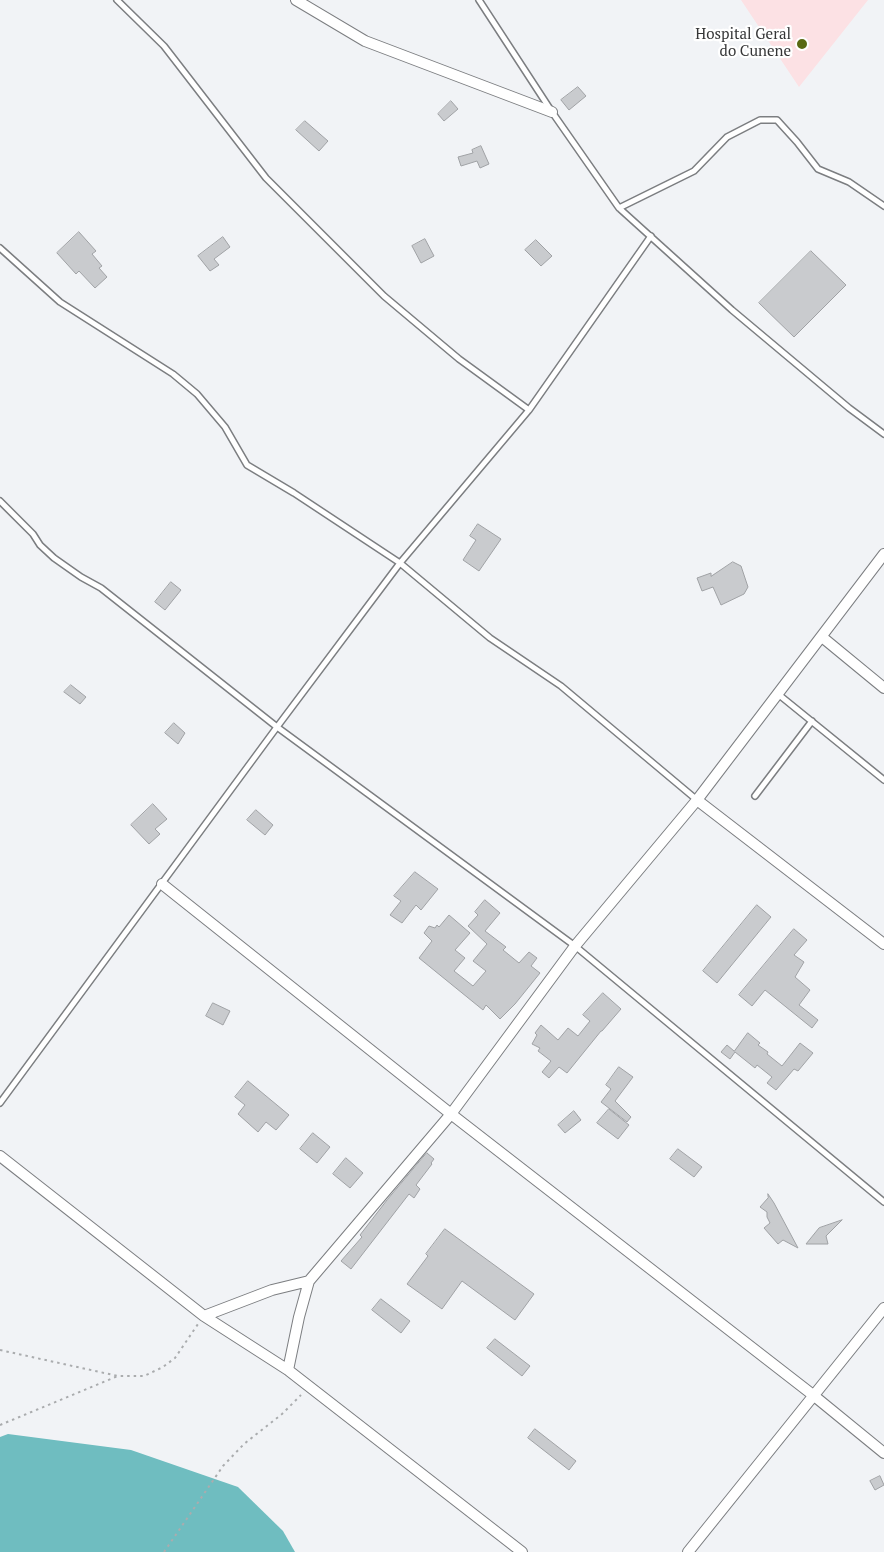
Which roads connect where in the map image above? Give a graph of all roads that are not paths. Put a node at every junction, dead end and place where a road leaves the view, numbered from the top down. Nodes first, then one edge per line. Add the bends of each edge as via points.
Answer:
1 (117, 0) edge
2 (296, 0) edge
3 (479, 0) edge
4 (552, 112) junction
5 (884, 206) edge
6 (619, 208) junction
7 (650, 236) junction
8 (0, 248) edge
9 (529, 410) junction
10 (884, 434) edge
11 (0, 501) edge
12 (884, 554) edge
13 (400, 563) junction
14 (822, 637) junction
15 (884, 688) edge
16 (778, 694) junction
17 (812, 721) junction
18 (277, 727) junction
19 (884, 780) edge
20 (756, 796) dead end
21 (697, 800) junction
22 (162, 884) junction
23 (884, 944) edge
24 (575, 946) junction
25 (0, 1104) edge
26 (451, 1114) junction
27 (0, 1156) edge
28 (884, 1202) edge
29 (309, 1281) junction
30 (884, 1308) edge
31 (204, 1316) junction
32 (288, 1370) junction
33 (813, 1395) junction
34 (884, 1453) edge
35 (522, 1552) edge
36 (688, 1552) edge

1 - 9 lane via 164,46 266,178 384,296 459,359
2 - 4 street via 365,41
3 - 4 lane
4 - 6 lane
5 - 6 lane via 849,182 818,169 777,120 760,120 727,138 694,171
6 - 7 lane
7 - 9 lane
7 - 10 lane via 732,310
8 - 13 lane via 60,302 173,374 197,394 225,427 247,465
9 - 13 lane
11 - 18 lane via 54,558 101,588
12 - 14 street
13 - 18 lane
13 - 21 lane via 490,638 561,686
14 - 15 street
14 - 16 street
16 - 17 lane
16 - 21 street
17 - 19 lane
17 - 20 lane
18 - 22 lane
18 - 24 lane
21 - 23 street
21 - 24 street
22 - 25 lane
22 - 26 street
24 - 26 street
24 - 28 lane
26 - 29 street
26 - 33 street
27 - 31 street
29 - 31 street via 272,1290
29 - 32 street
30 - 33 street
31 - 32 street
32 - 35 street
33 - 34 street
33 - 36 street

